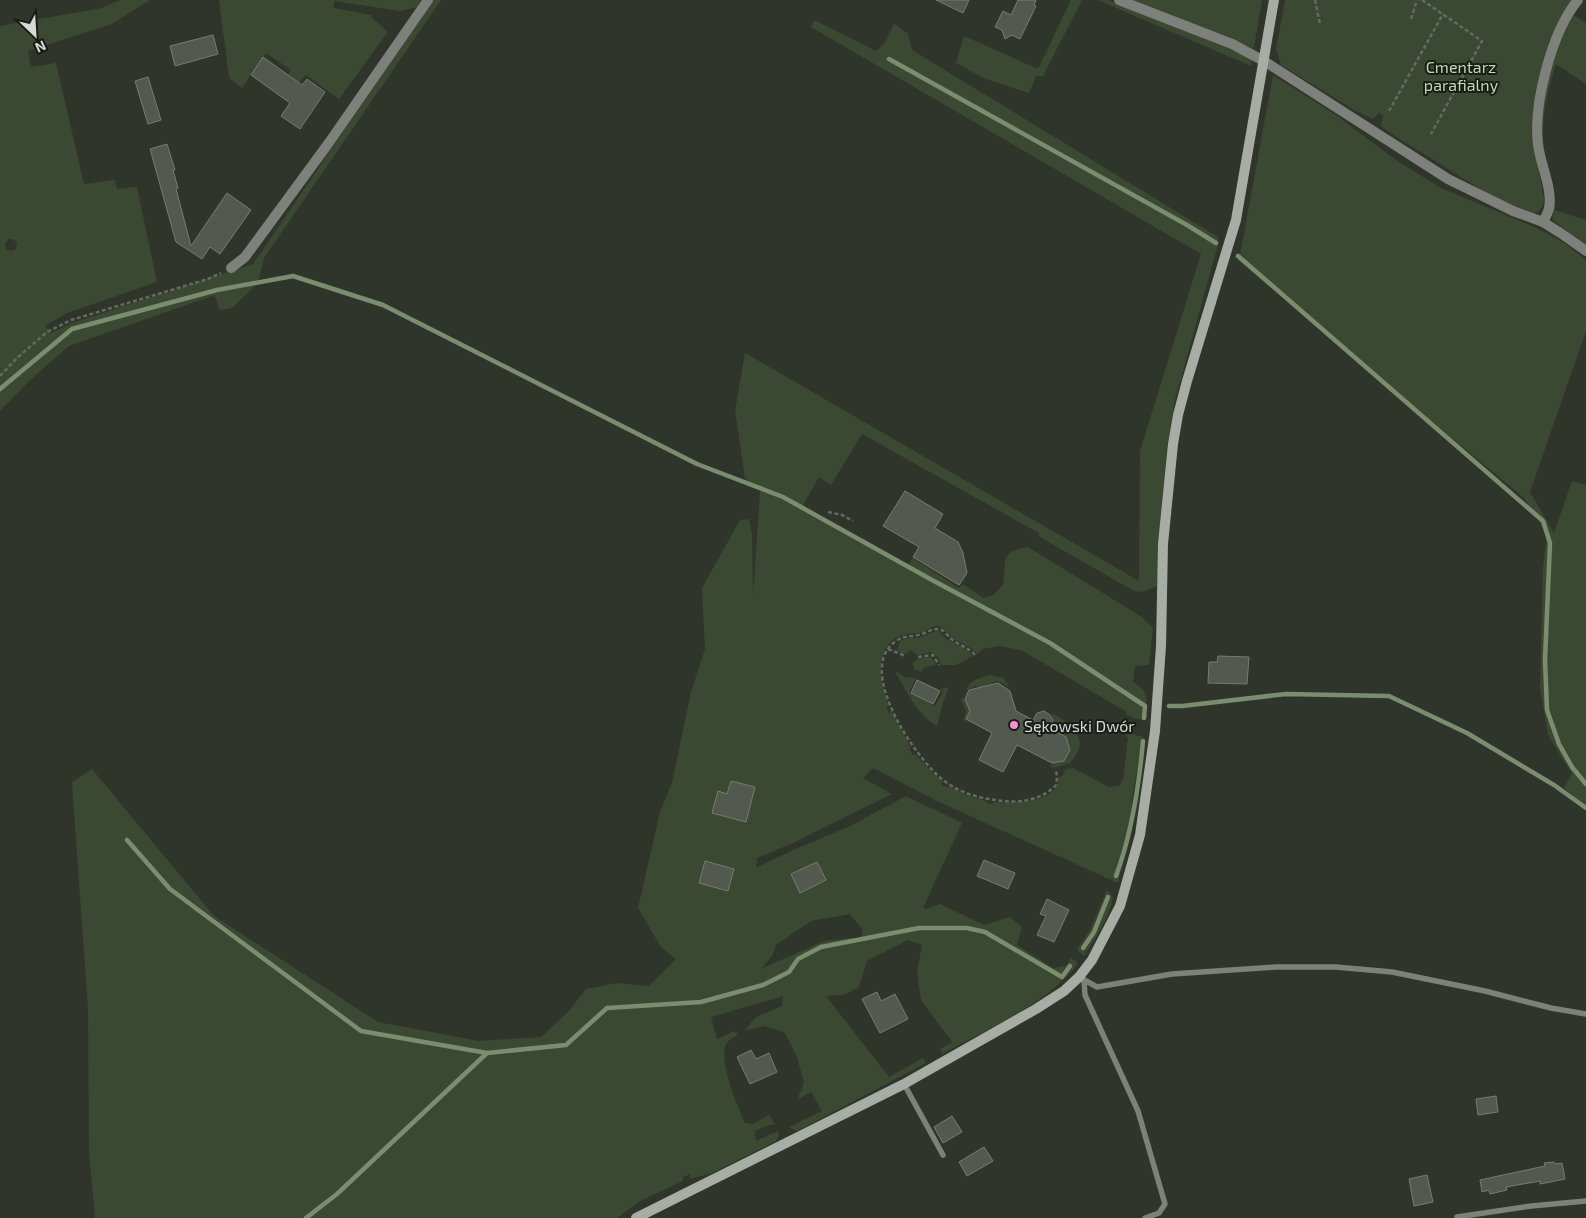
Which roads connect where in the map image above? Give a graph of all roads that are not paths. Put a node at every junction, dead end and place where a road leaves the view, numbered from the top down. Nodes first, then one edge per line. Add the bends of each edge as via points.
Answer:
1 (428, 0) edge
2 (1119, 0) edge
3 (1274, 0) edge
4 (1578, 0) edge
5 (1264, 61) junction
6 (1543, 222) junction
7 (1586, 251) edge
8 (231, 268) road end
9 (1081, 979) junction
10 (1586, 1014) edge
11 (904, 1084) junction
12 (943, 1155) dead end
13 (1586, 1201) edge
14 (1458, 1217) edge
15 (636, 1218) edge
16 (1145, 1218) edge

1 - 8 street via 251,250
2 - 5 street via 1232,44
3 - 5 street
4 - 6 street via 1563,20 1542,86 1538,144 1549,198
5 - 6 street via 1448,179
5 - 9 street via 1236,220 1187,381 1173,444 1163,544 1155,731 1140,835 1120,906
6 - 7 street
9 - 10 lane via 1097,987 1172,974 1276,967 1336,967 1392,972
9 - 11 street via 1036,1009
9 - 16 lane via 1085,995 1138,1111 1165,1204 1159,1213
11 - 12 lane
11 - 15 street
13 - 14 lane

